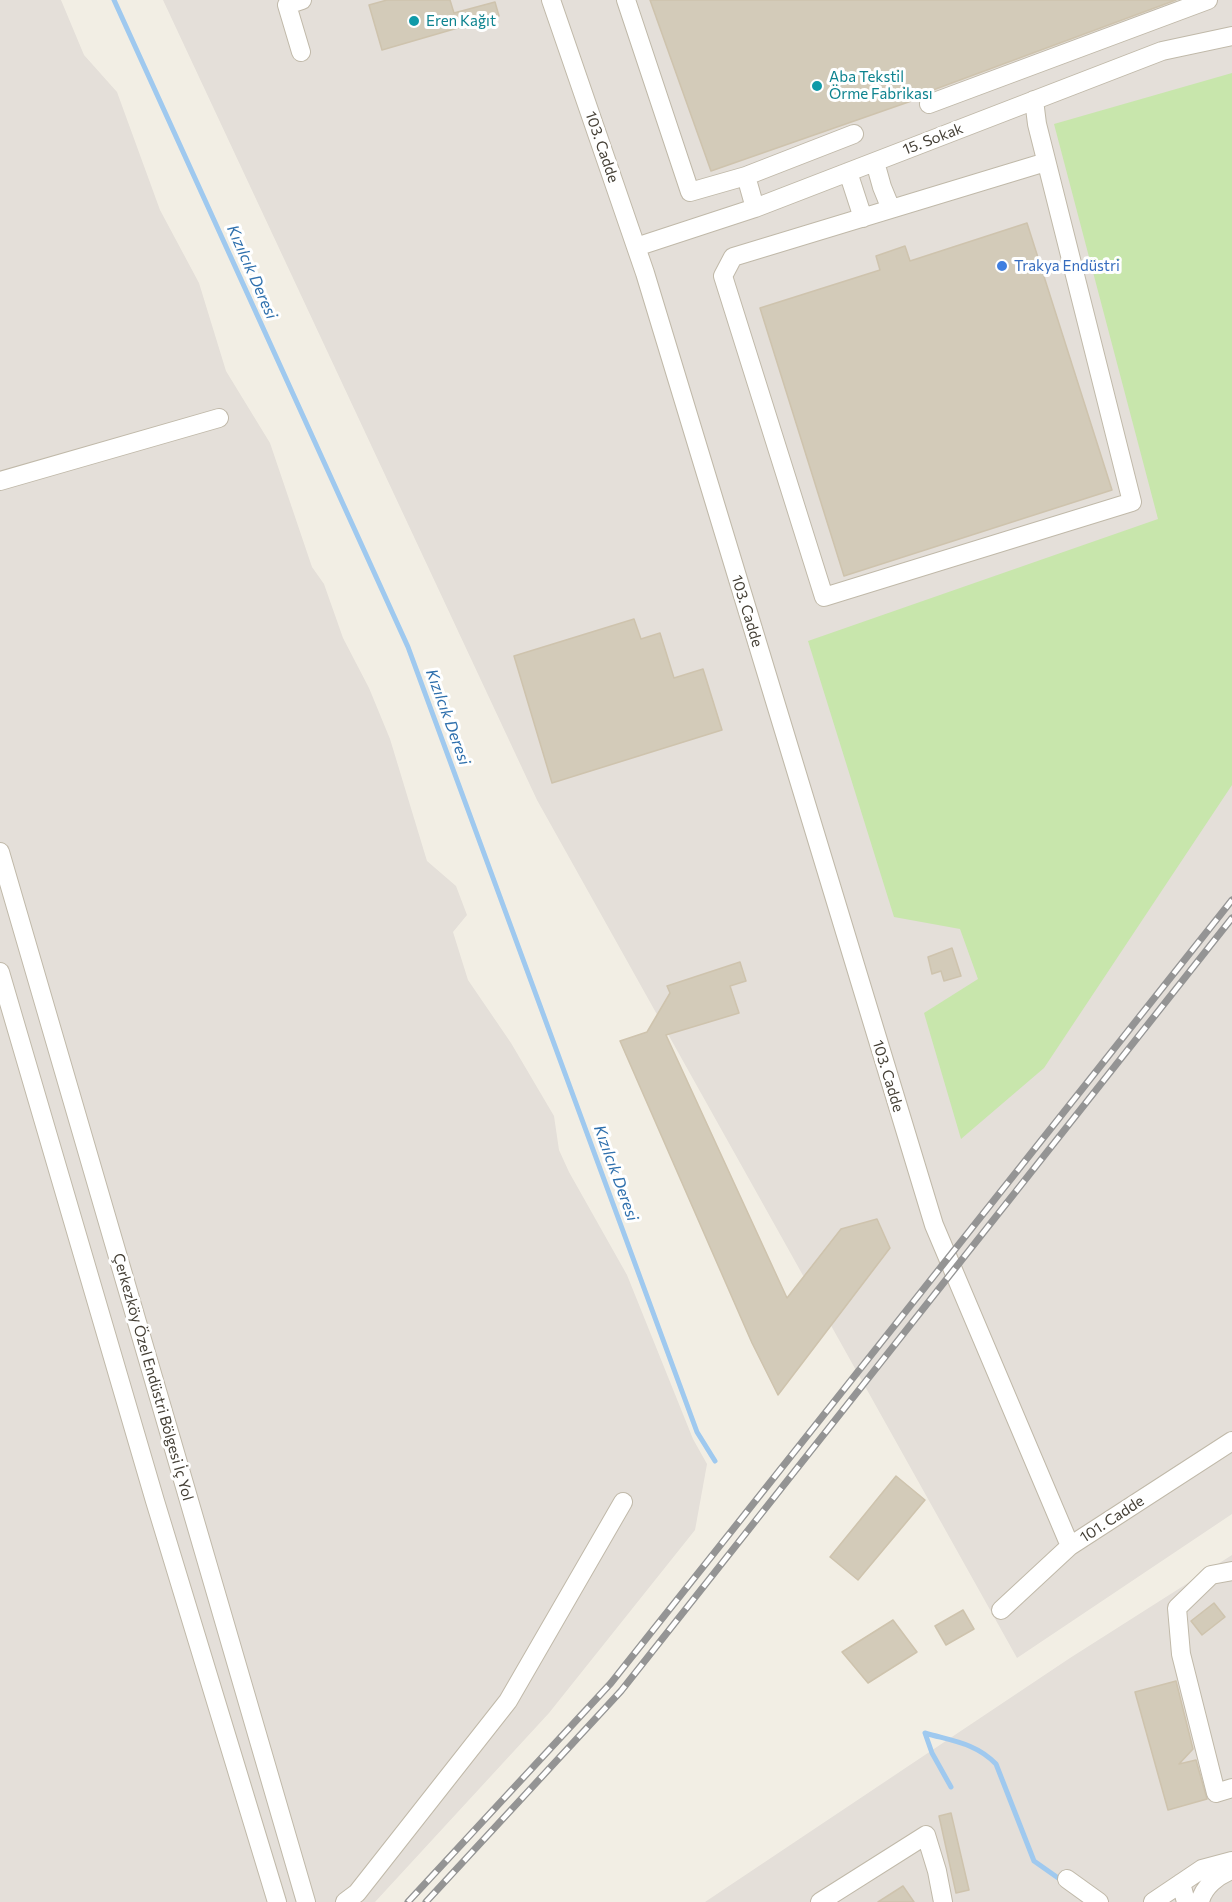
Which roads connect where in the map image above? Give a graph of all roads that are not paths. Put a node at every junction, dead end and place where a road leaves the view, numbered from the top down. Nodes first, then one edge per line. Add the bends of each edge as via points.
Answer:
1 (302, 0) edge
2 (551, 0) edge
3 (626, 0) edge
4 (1208, 0) edge
5 (1232, 36) edge
6 (301, 52) dead end
7 (1034, 100) junction
8 (928, 104) dead end
9 (854, 134) dead end
10 (875, 162) junction
11 (1046, 162) junction
12 (848, 172) junction
13 (746, 176) junction
14 (755, 208) junction
15 (891, 209) junction
16 (863, 218) junction
17 (636, 247) junction
18 (219, 418) dead end
19 (0, 481) edge
20 (0, 852) edge
21 (0, 972) edge
22 (1232, 1441) edge
23 (623, 1502) dead end
24 (1070, 1546) junction
25 (1232, 1571) edge
26 (1001, 1610) dead end
27 (1232, 1788) edge
28 (1232, 1861) edge
29 (1232, 1870) edge
30 (1067, 1879) dead end
31 (1181, 1883) junction
32 (277, 1902) edge
33 (306, 1902) edge
34 (345, 1902) edge
35 (820, 1902) edge
36 (943, 1902) edge
37 (1099, 1902) edge
38 (1153, 1902) edge
39 (1186, 1902) edge
40 (1200, 1902) edge

1 - 6 street via 286,5
2 - 17 street, 103. Cadde
3 - 13 street via 690,192
4 - 8 street
5 - 7 street, 15. Sokak via 1162,51
7 - 10 street, 15. Sokak
7 - 11 street
9 - 13 street
10 - 12 street, 15. Sokak
10 - 15 street
11 - 15 street
11 - 16 street via 1132,502 824,597 723,276 733,257
12 - 14 street, 15. Sokak
12 - 16 street
13 - 14 street
14 - 17 street, 15. Sokak
15 - 16 street
17 - 24 street, 103. Cadde via 934,1225
18 - 19 street
20 - 33 street, Çerkezköy Özel Endüstri Bölgesi İç Yol
21 - 32 street
22 - 24 street, 101. Cadde
23 - 34 street via 508,1701 357,1893
24 - 26 street, 101. Cadde
25 - 27 street via 1211,1575 1177,1608 1181,1654 1216,1793
28 - 31 street via 1202,1869
29 - 40 street via 1216,1878
30 - 37 street
31 - 38 street
31 - 39 street
35 - 36 street via 926,1835

